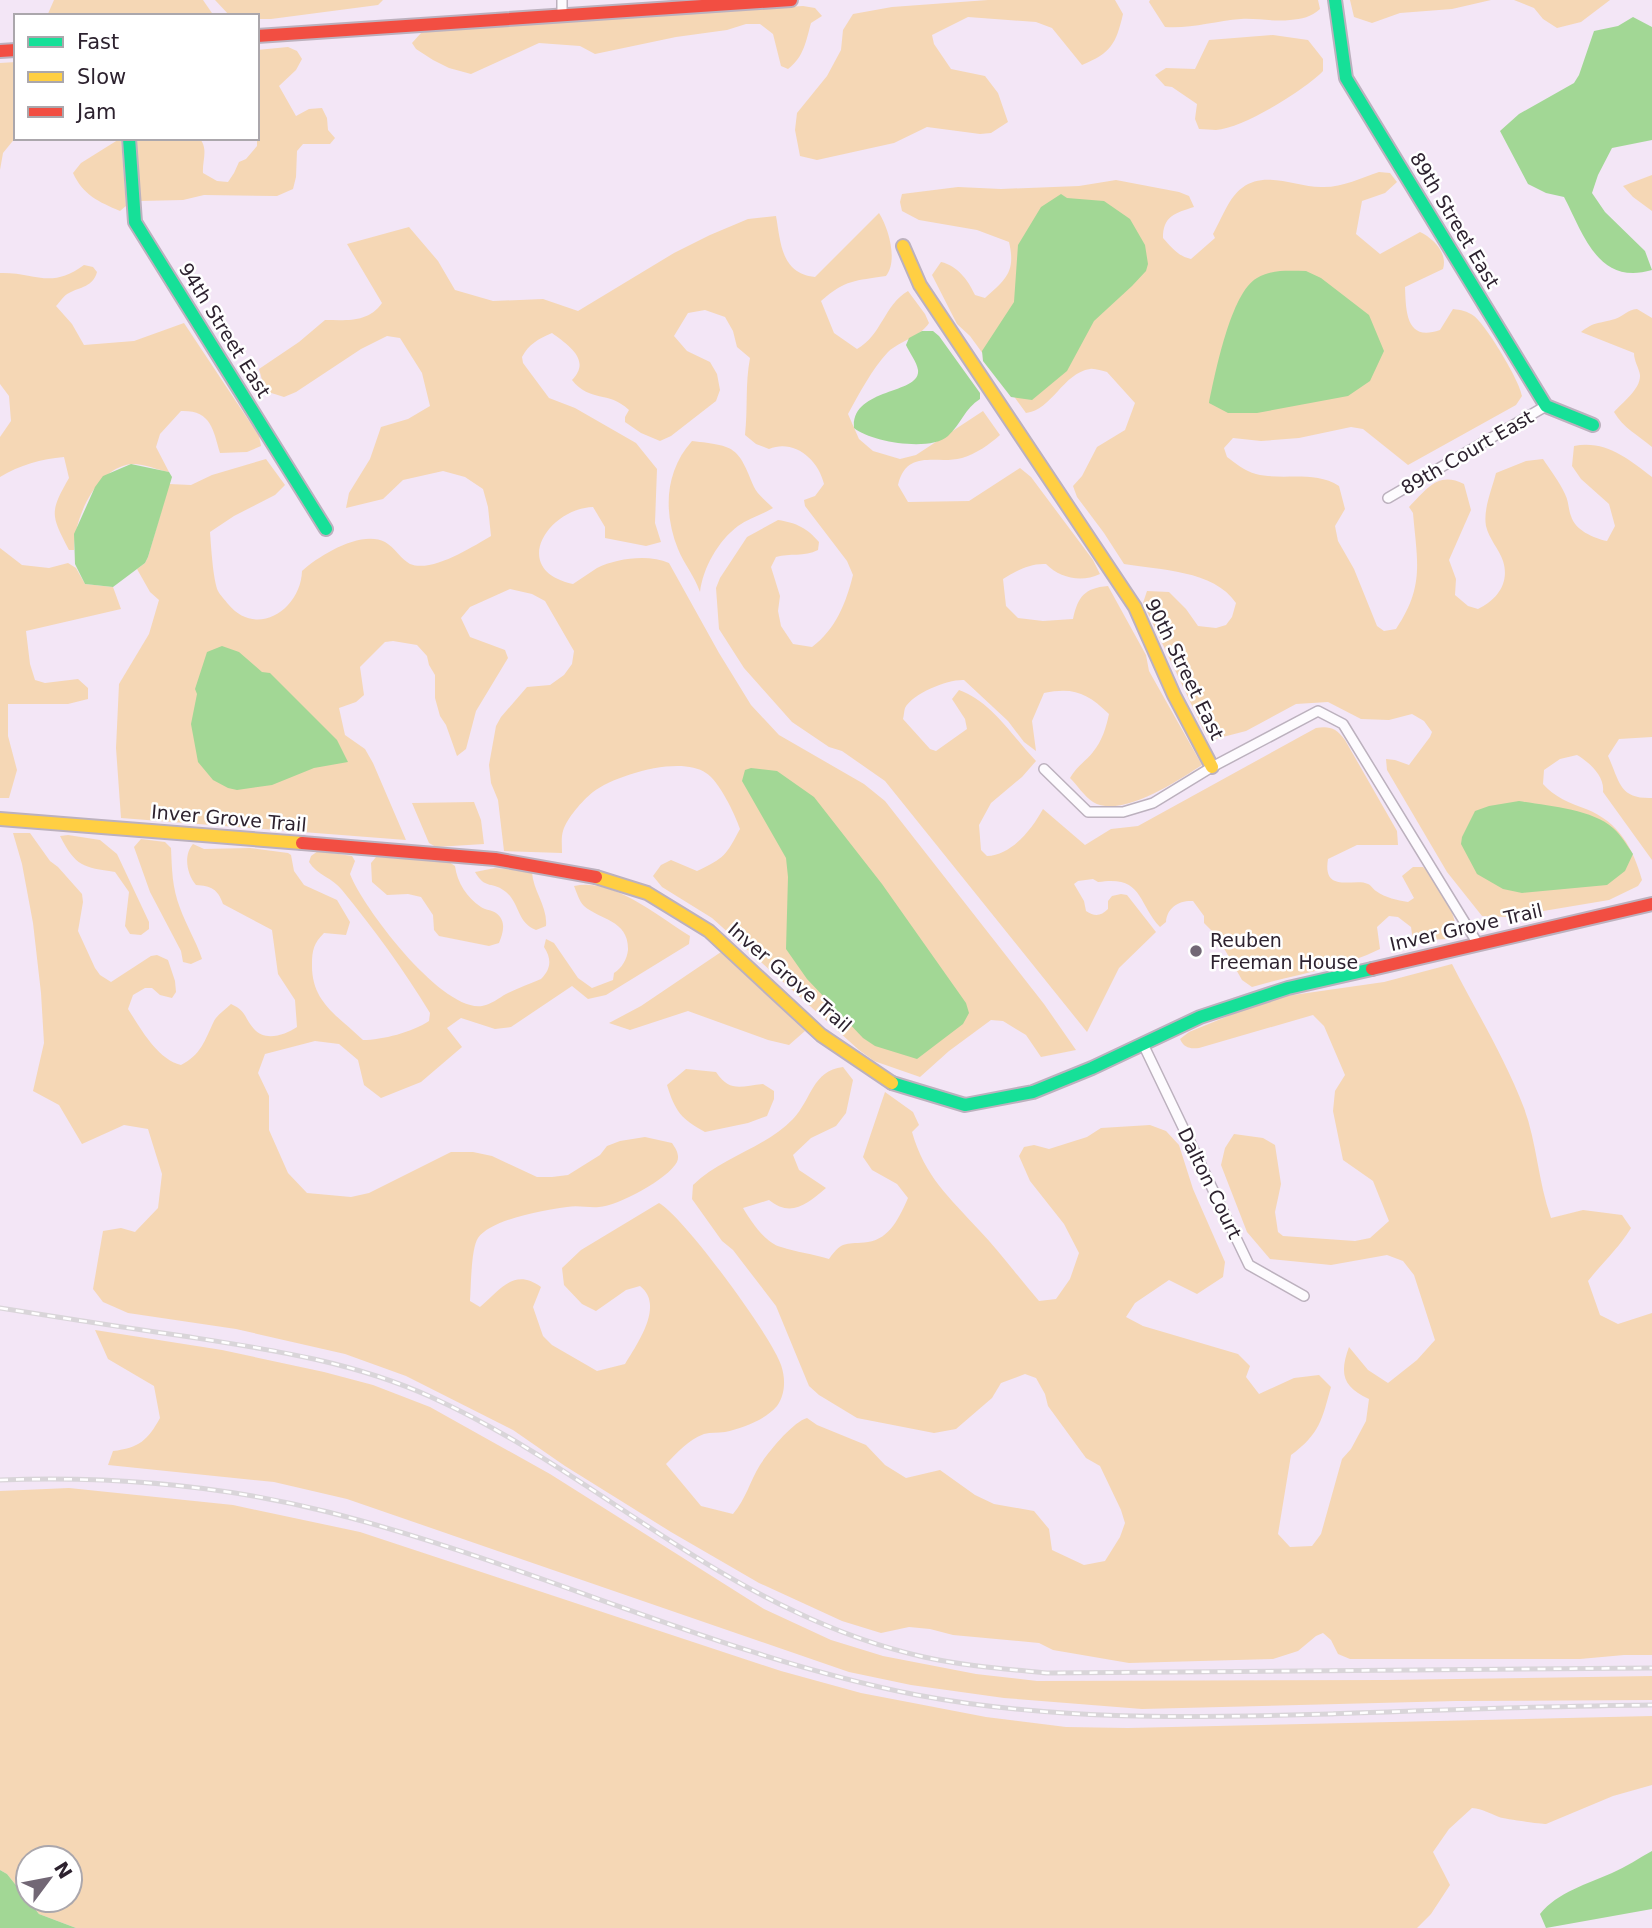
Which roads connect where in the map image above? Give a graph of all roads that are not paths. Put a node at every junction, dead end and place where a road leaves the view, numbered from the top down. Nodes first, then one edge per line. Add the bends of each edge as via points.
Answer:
1 (562, 0) edge
2 (791, 0) edge
3 (1335, 0) edge
4 (562, 15) junction
5 (259, 36) edge
6 (129, 140) edge
7 (903, 246) dead end
8 (1546, 406) junction
9 (1593, 425) dead end
10 (1388, 498) dead end
11 (326, 530) dead end
12 (1212, 767) junction
13 (1044, 769) dead end
14 (0, 818) edge
15 (1652, 904) edge
16 (1478, 944) junction
17 (1143, 1044) junction
18 (1304, 1296) dead end

1 - 4 street
2 - 4 street
3 - 8 street, 89th Street East via 1346,78
4 - 5 street
6 - 11 street, 94th Street East via 135,222
7 - 12 street, 90th Street East via 920,285 1135,607
8 - 9 street
8 - 10 street, 89th Court East
12 - 13 street via 1153,803 1123,812 1088,812
12 - 16 street, 90th Street East via 1318,711 1343,724
14 - 17 street, Inver Grove Trail via 495,859 599,878 647,893 709,932 821,1035 894,1085 965,1105 1033,1092
15 - 16 street, Inver Grove Trail
16 - 17 street, Inver Grove Trail via 1288,988 1200,1017
17 - 18 street, Dalton Court via 1249,1265

